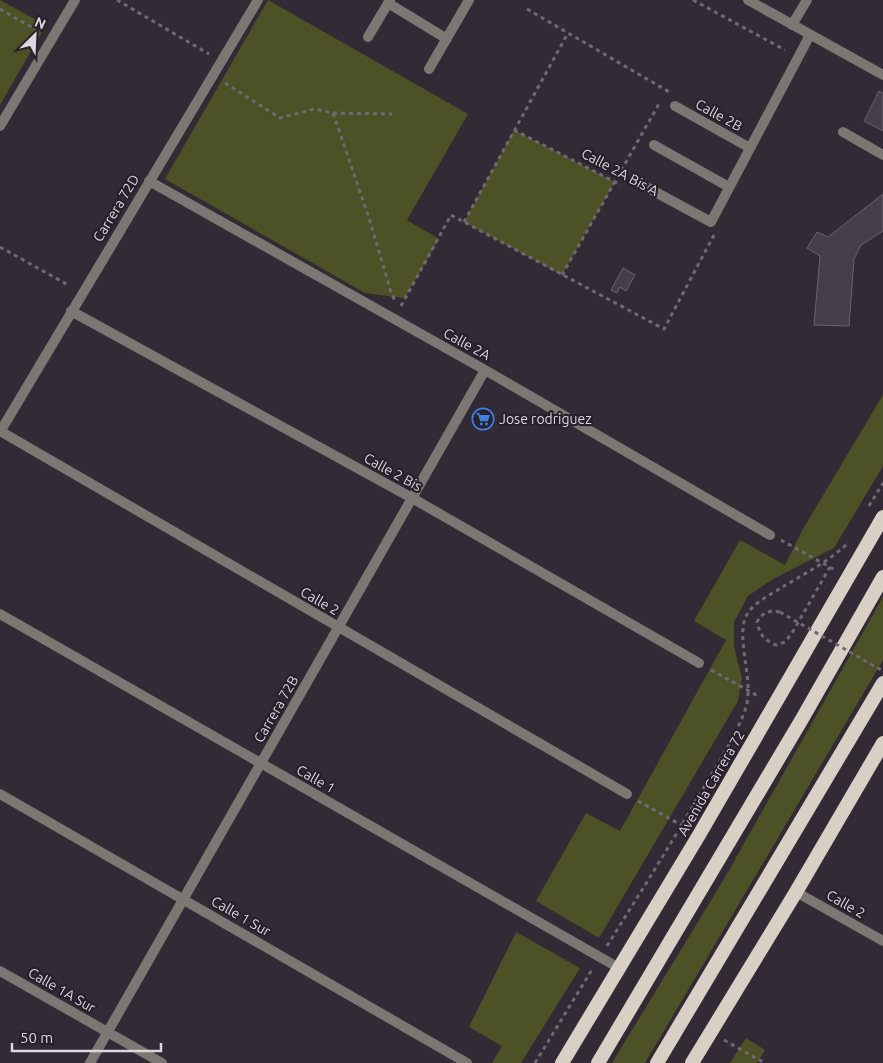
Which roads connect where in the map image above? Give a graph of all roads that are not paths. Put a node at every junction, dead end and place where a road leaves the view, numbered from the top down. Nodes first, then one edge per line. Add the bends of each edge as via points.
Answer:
1 (75, 0) edge
2 (258, 0) edge
3 (469, 0) edge
4 (748, 0) edge
5 (807, 0) edge
6 (389, 2) edge
7 (792, 25) junction
8 (810, 35) junction
9 (368, 37) dead end
10 (447, 39) junction
11 (429, 69) dead end
12 (883, 75) edge
13 (675, 106) dead end
14 (0, 126) edge
15 (843, 132) dead end
16 (654, 145) dead end
17 (750, 148) junction
18 (883, 155) edge
19 (149, 181) junction
20 (635, 181) dead end
21 (730, 187) junction
22 (71, 311) junction
23 (485, 370) junction
24 (0, 432) edge
25 (412, 498) junction
26 (883, 517) edge
27 (770, 534) road end
28 (883, 577) edge
29 (0, 614) edge
30 (339, 628) junction
31 (699, 663) road end
32 (883, 683) edge
33 (883, 743) edge
34 (260, 763) junction
35 (0, 794) edge
36 (627, 794) road end
37 (796, 892) junction
38 (185, 899) junction
39 (883, 941) edge
40 (619, 968) junction
41 (0, 971) edge
42 (108, 1032) junction
43 (90, 1063) edge
44 (162, 1063) edge
45 (467, 1063) edge
46 (562, 1063) edge
47 (598, 1063) edge
48 (658, 1063) edge
49 (692, 1063) edge

1 - 14 street
2 - 19 street, Carrera 72D
3 - 10 street
4 - 7 street
5 - 7 street
6 - 9 street
6 - 10 street
7 - 8 street
8 - 12 street
8 - 17 street
10 - 11 street
13 - 17 street, Calle 2B
15 - 18 street
16 - 21 street
17 - 21 street
19 - 22 street, Carrera 72D
19 - 23 street, Calle 2A
20 - 21 street via 711,222
22 - 24 street, Carrera 72D
22 - 25 street, Calle 2 Bis
23 - 25 street, Carrera 72B
23 - 27 street, Calle 2A
24 - 30 street, Calle 2
25 - 30 street, Carrera 72B
25 - 31 street, Calle 2 Bis
26 - 40 highway, Avenida Carrera 72
28 - 47 highway
29 - 34 street, Calle 1
30 - 34 street, Carrera 72B
30 - 36 street, Calle 2
32 - 48 highway
33 - 37 highway
34 - 38 street, Carrera 72B
34 - 40 street, Calle 1
35 - 38 street, Calle 1 Sur
37 - 39 street, Calle 2
37 - 49 highway
38 - 42 street, Carrera 72B
38 - 45 street, Calle 1 Sur
40 - 46 highway, Avenida Carrera 72
41 - 42 street, Calle 1A Sur
42 - 43 street, Carrera 72B
42 - 44 street, Calle 1A Sur

